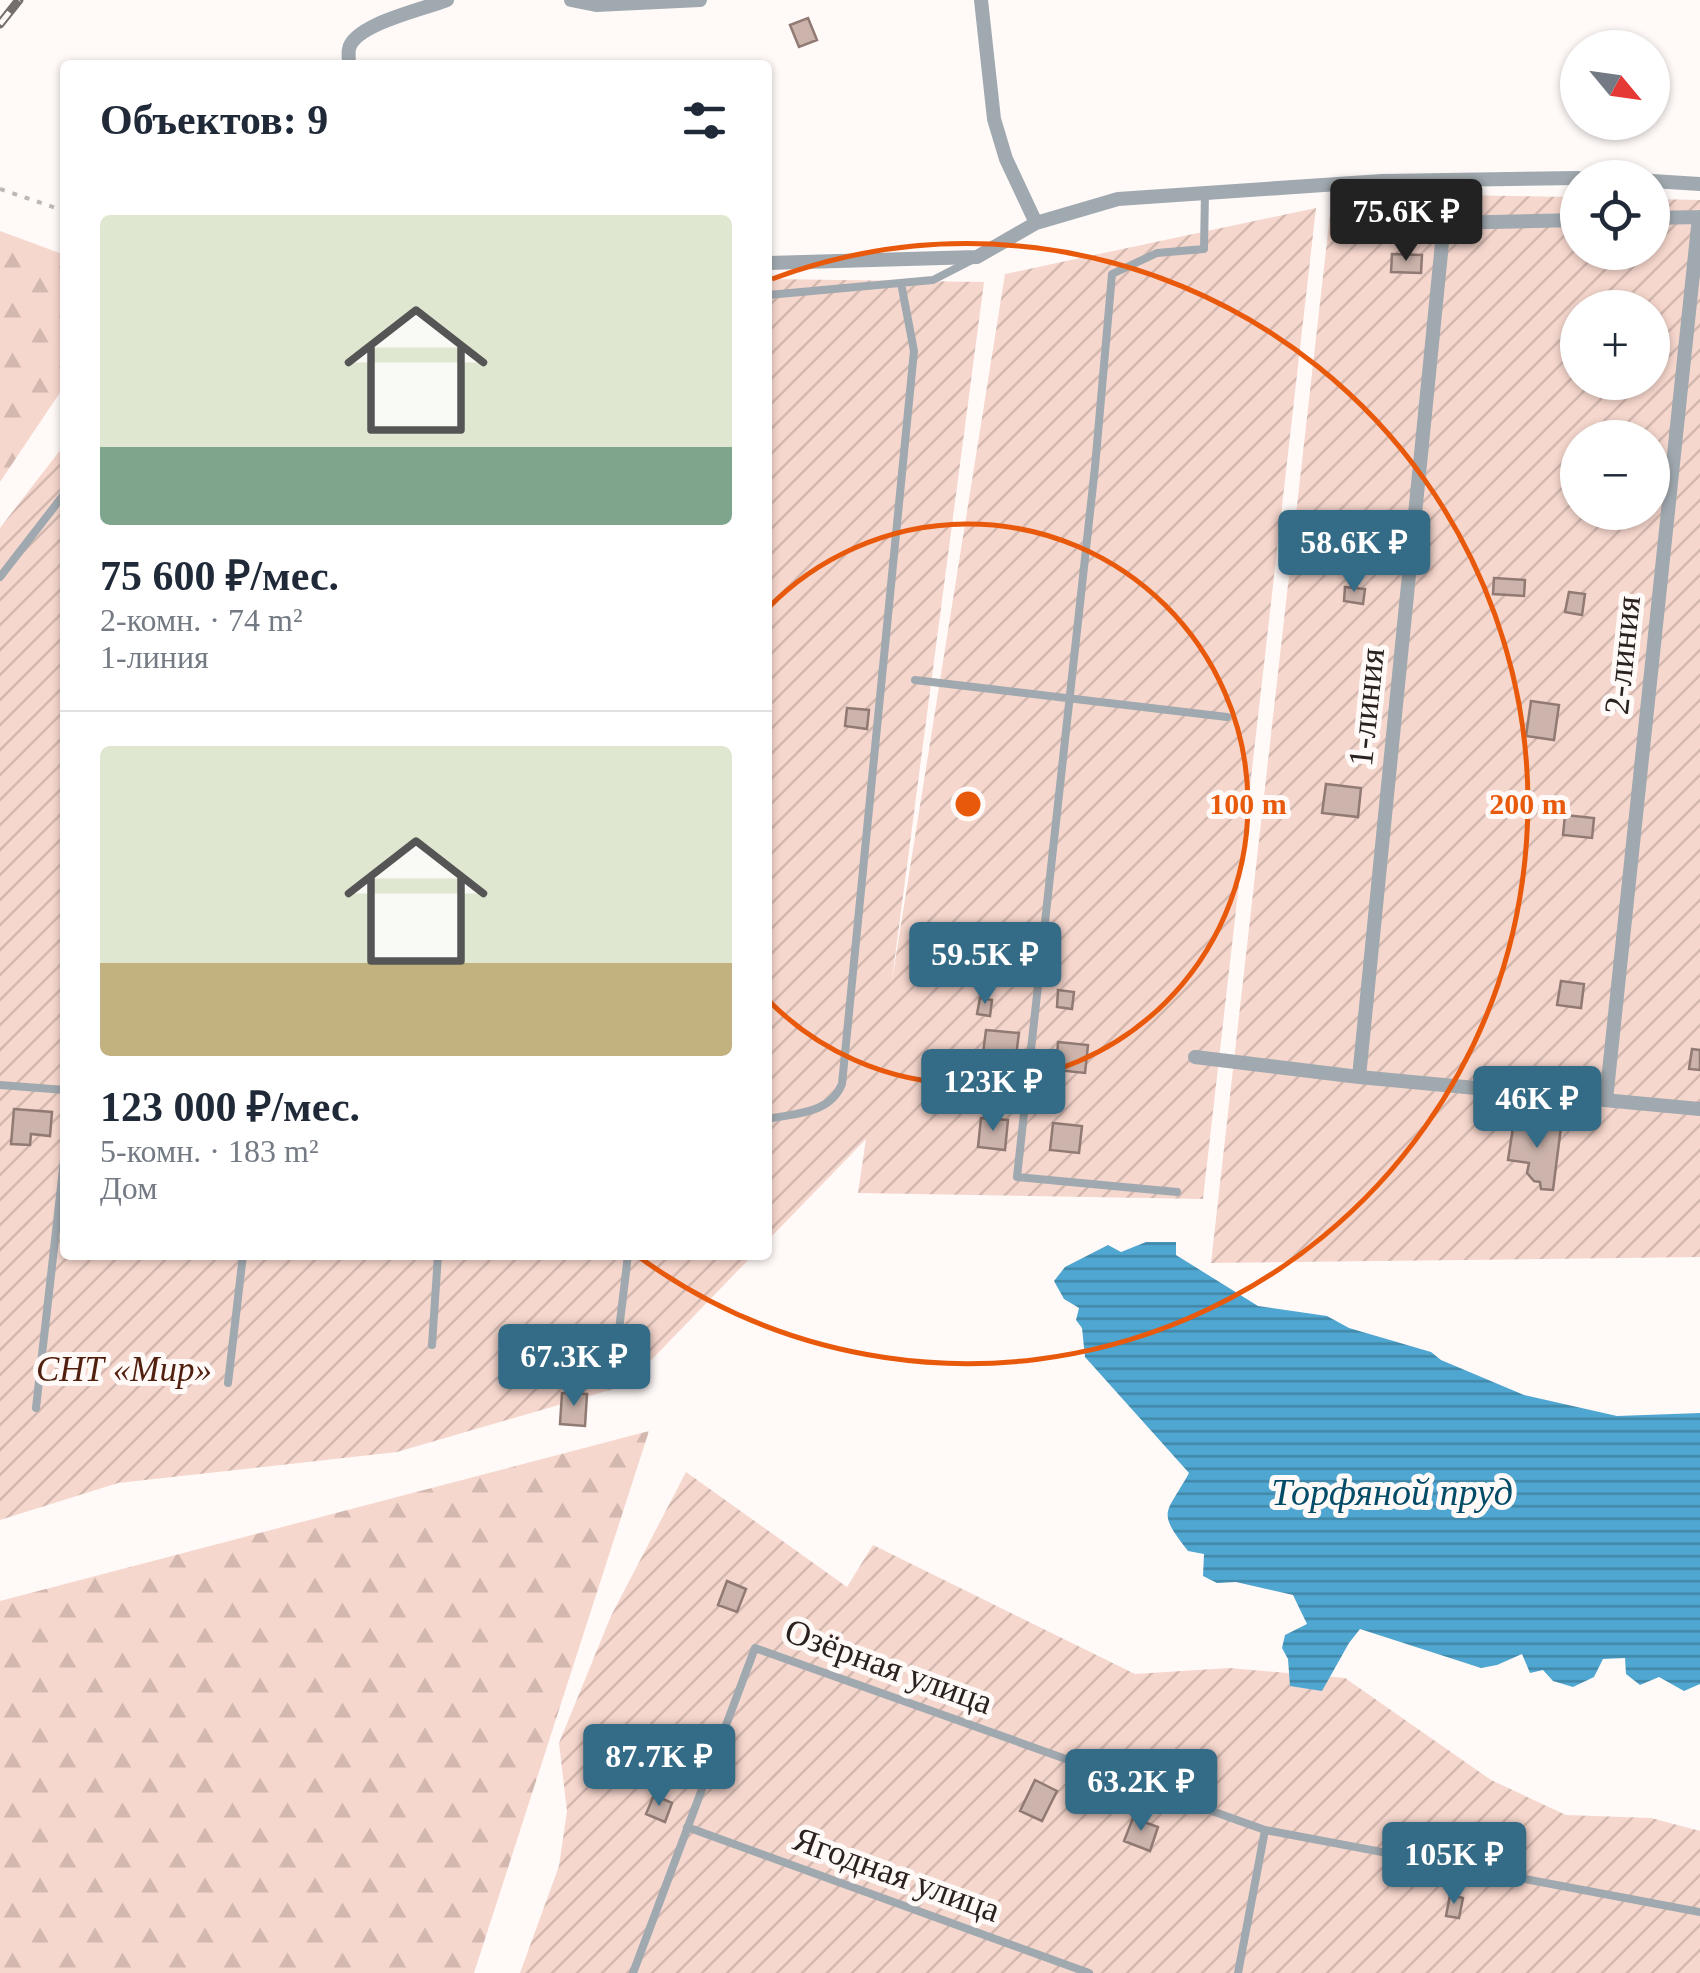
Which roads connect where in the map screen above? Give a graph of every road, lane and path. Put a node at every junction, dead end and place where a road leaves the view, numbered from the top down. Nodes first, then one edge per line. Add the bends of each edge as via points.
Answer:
1 (447, 0) edge
2 (571, 0) edge
3 (700, 0) edge
4 (981, 0) edge
5 (350, 60) edge
6 (1560, 178) edge
7 (1670, 182) edge
8 (1700, 184) edge
9 (0, 188) edge
10 (1204, 192) junction
11 (60, 210) edge
12 (1699, 217) edge
13 (1670, 218) edge
14 (1560, 220) edge
15 (1036, 223) junction
16 (978, 257) junction
17 (772, 263) edge
18 (902, 283) junction
19 (772, 295) edge
20 (60, 500) edge
21 (0, 577) edge
22 (915, 680) dead end
23 (1068, 698) junction
24 (1227, 718) dead end
25 (1196, 1058) dead end
26 (1359, 1077) junction
27 (0, 1085) edge
28 (60, 1090) edge
29 (1606, 1100) junction
30 (1700, 1109) edge
31 (772, 1117) edge
32 (1177, 1192) dead end
33 (60, 1195) edge
34 (242, 1260) edge
35 (438, 1260) edge
36 (627, 1260) edge
37 (432, 1345) dead end
38 (615, 1363) dead end
39 (228, 1383) dead end
40 (36, 1408) dead end
41 (687, 1827) junction
42 (1265, 1830) junction
43 (1700, 1912) edge
44 (632, 1973) edge
45 (1089, 1973) edge
46 (1238, 1973) edge

1 - 5 street via 367,28 349,48
2 - 3 street via 596,6
4 - 15 street via 994,120
6 - 10 street
7 - 8 street
9 - 11 path
10 - 15 street via 1118,198
10 - 23 lane via 1204,248 1157,253 1112,274
12 - 13 street
12 - 29 street, 2-линия
14 - 26 street, 1-линия via 1444,223
15 - 16 street
16 - 17 street
16 - 18 lane via 934,280
18 - 19 lane
18 - 31 lane via 914,351 842,1084 825,1107
20 - 21 lane
22 - 23 lane
23 - 24 lane
23 - 32 lane via 1017,1177
25 - 26 street
26 - 29 street
27 - 28 lane
29 - 30 street
33 - 40 lane
34 - 39 lane
35 - 37 lane
36 - 38 lane
41 - 42 lane, Озёрная улица via 755,1648
41 - 44 lane
41 - 45 lane, Ягодная улица
42 - 43 lane, Озёрная улица
42 - 46 lane

